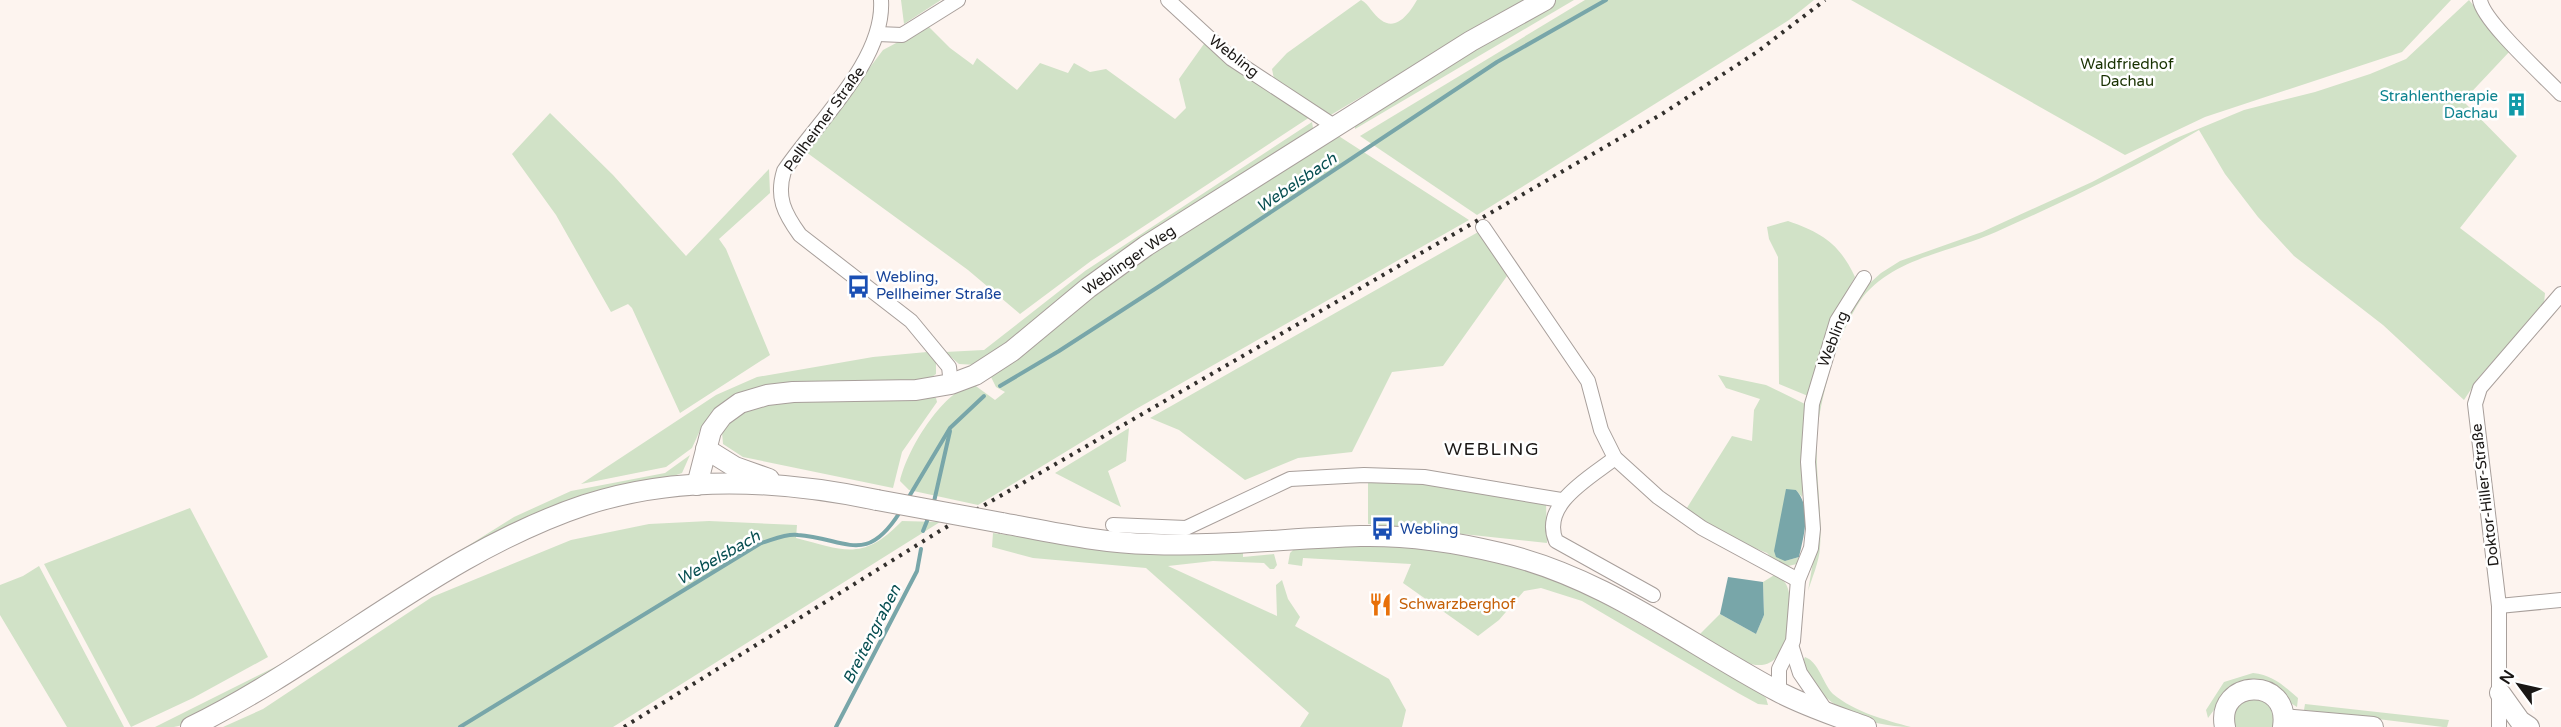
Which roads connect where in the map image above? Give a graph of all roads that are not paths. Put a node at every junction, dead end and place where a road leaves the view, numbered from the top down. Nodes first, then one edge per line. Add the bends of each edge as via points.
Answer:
1 (881, 0) edge
2 (958, 0) edge
3 (1168, 0) edge
4 (1545, 0) edge
5 (2480, 0) edge
6 (878, 34) junction
7 (2561, 94) edge
8 (1334, 126) junction
9 (1483, 227) dead end
10 (1864, 278) dead end
11 (2561, 294) edge
12 (951, 384) junction
13 (706, 449) junction
14 (1615, 458) junction
15 (783, 484) junction
16 (697, 485) junction
17 (1561, 500) junction
18 (1113, 525) dead end
19 (1798, 580) junction
20 (1653, 595) dead end
21 (2561, 600) edge
22 (2499, 606) junction
23 (1792, 648) junction
24 (1797, 662) junction
25 (1779, 692) junction
26 (2500, 693) junction
27 (1827, 713) junction
28 (2283, 723) edge
29 (2223, 726) edge
30 (190, 727) edge
31 (1866, 727) edge
32 (2373, 727) edge
33 (2499, 727) edge
34 (2529, 727) edge

1 - 6 street, Pellheimer Straße
2 - 6 street via 902,35
3 - 8 street, Webling via 1232,59
4 - 8 main road, Weblinger Weg
5 - 7 street via 2505,37
6 - 12 street, Pellheimer Straße via 857,74 784,171 779,187 781,201 800,235 911,321 949,367
8 - 12 main road, Weblinger Weg via 1146,246 994,364
9 - 14 street via 1588,381 1602,430
10 - 19 street, Webling via 1837,321 1812,404 1808,462 1814,529
11 - 22 street, Doktor-Hiller-Straße via 2480,388 2475,404
12 - 13 main road, Weblinger Weg via 904,391 793,392 754,398 722,416 711,431
13 - 15 main road via 735,467
13 - 16 main road, Weblinger Weg
14 - 17 street
14 - 19 street via 1658,497 1702,528
15 - 16 main road
15 - 25 main road, bridge via 1101,541 1186,544 1363,536 1446,541 1543,565 1594,586 1651,615
16 - 30 main road via 587,505 551,518 429,582 280,677
17 - 18 street via 1424,477 1321,477 1290,479 1186,528
17 - 20 street via 1554,527 1556,541
19 - 23 street, Webling
21 - 22 street
22 - 26 street, Doktor-Hiller-Straße
23 - 24 street, Webling
23 - 25 street, Webling via 1779,669
24 - 25 street
24 - 27 street, Webling
25 - 27 main road
26 - 33 street, Doktor-Hiller-Straße
26 - 34 main road
27 - 31 main road
28 - 29 main road via 2278,700 2261,689 2251,689 2233,697
28 - 32 main road

